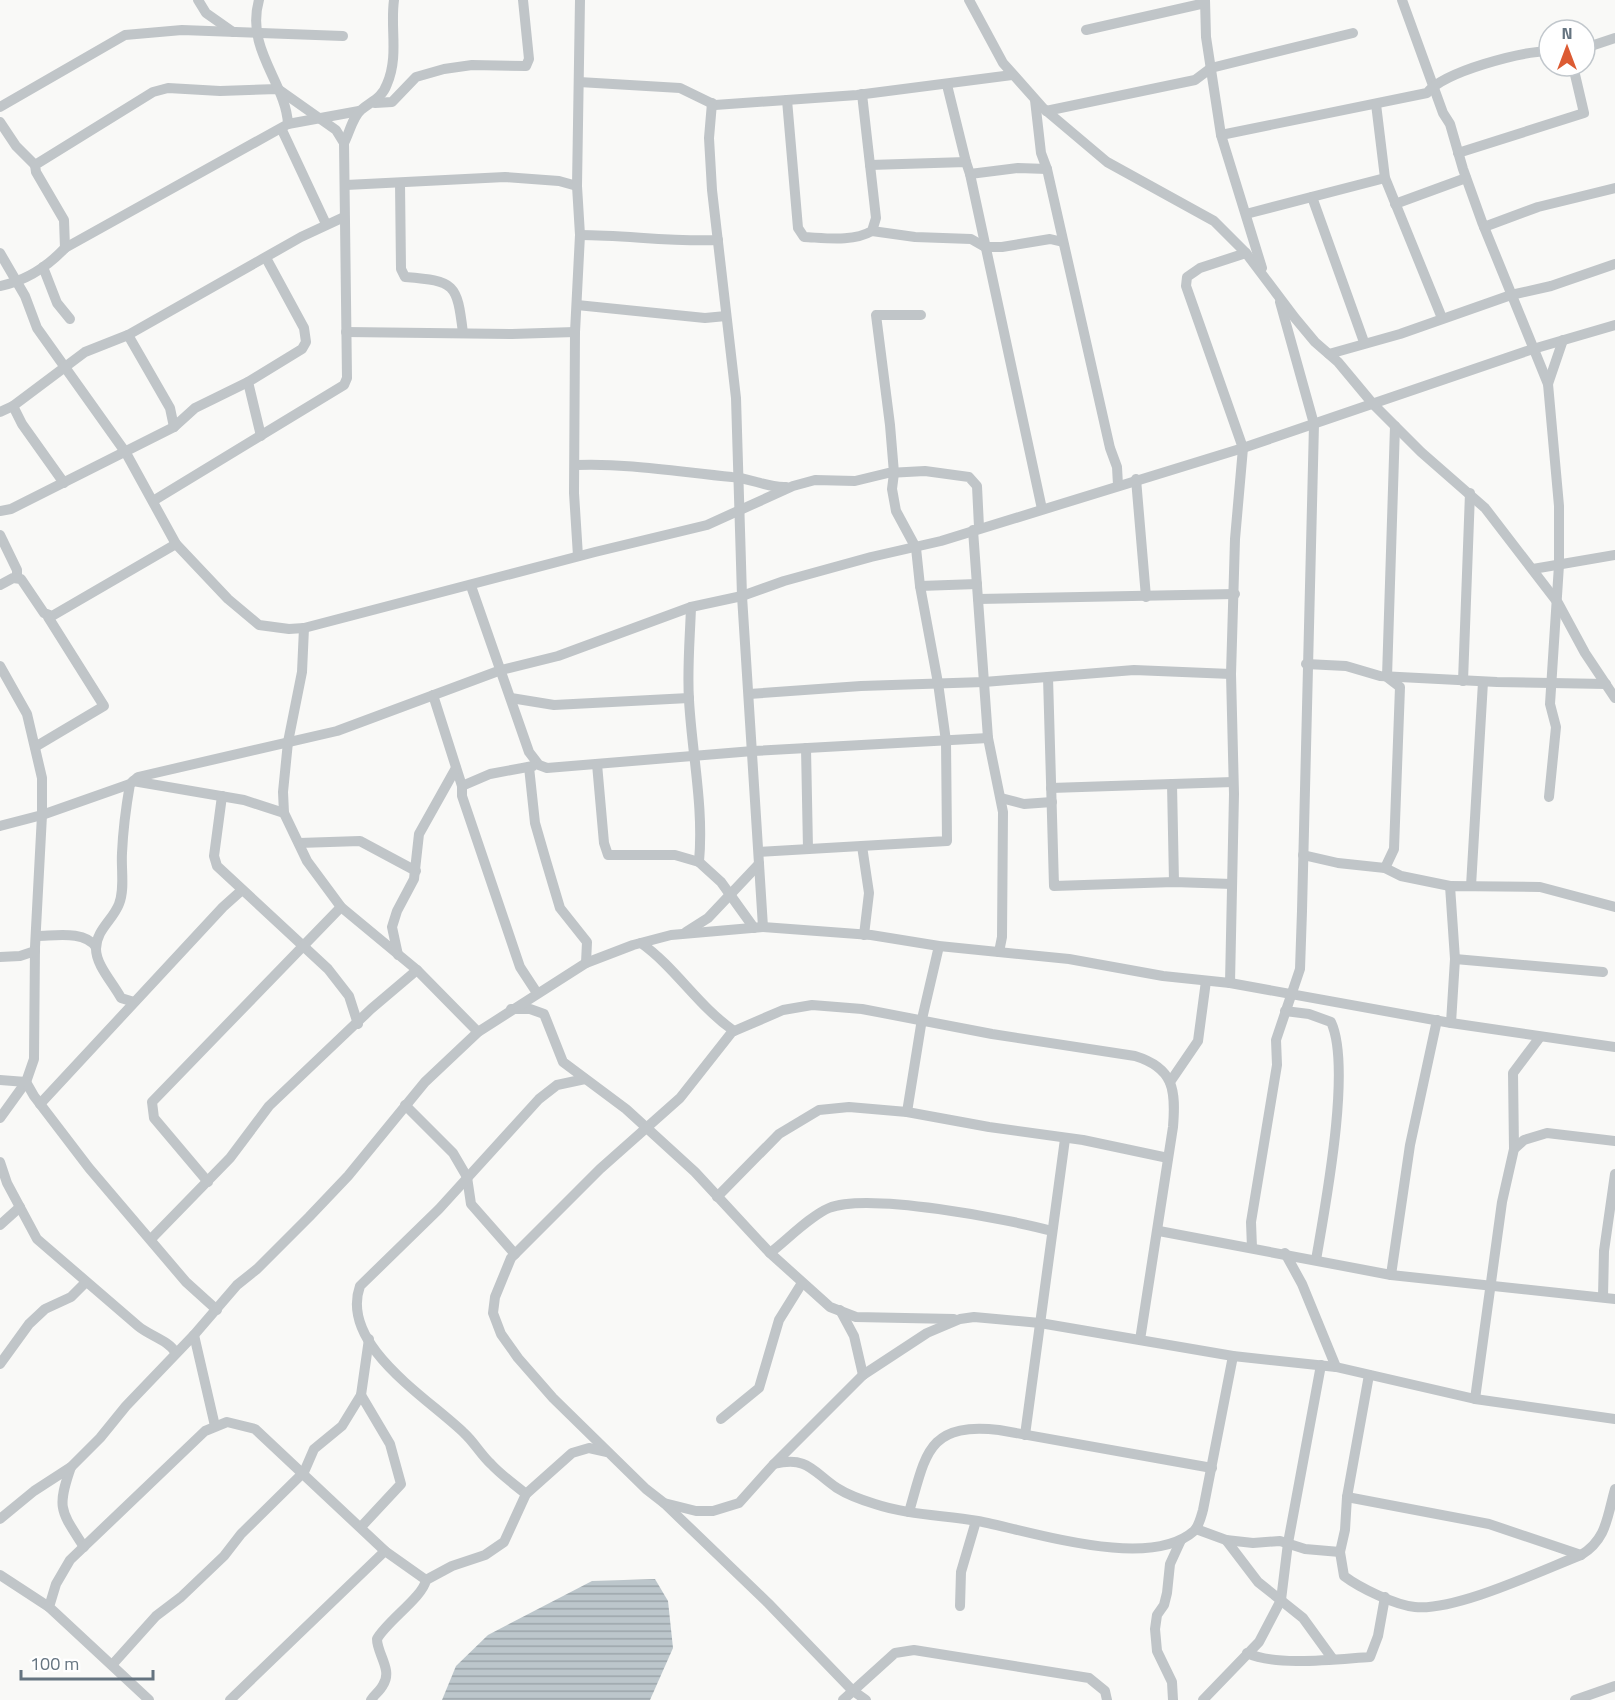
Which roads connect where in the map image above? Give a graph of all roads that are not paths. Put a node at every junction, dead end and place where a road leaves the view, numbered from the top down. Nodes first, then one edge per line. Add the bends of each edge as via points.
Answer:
1 (198, 0) edge
2 (259, 0) edge
3 (394, 0) edge
4 (523, 0) edge
5 (580, 0) edge
6 (969, 0) edge
7 (1402, 0) edge
8 (1205, 1) edge
9 (1086, 30) dead end
10 (232, 32) junction
11 (1353, 33) dead end
12 (259, 35) junction
13 (343, 36) dead end
14 (1615, 38) edge
15 (1597, 44) edge
16 (1537, 54) edge
17 (1211, 68) junction
18 (1012, 75) junction
19 (1576, 78) edge
20 (579, 82) junction
21 (1433, 85) junction
22 (947, 86) junction
23 (278, 89) junction
24 (862, 94) junction
25 (787, 100) junction
26 (1035, 100) junction
27 (375, 103) junction
28 (712, 103) junction
29 (1376, 104) junction
30 (0, 107) edge
31 (359, 111) junction
32 (1046, 111) junction
33 (321, 120) junction
34 (0, 122) edge
35 (285, 127) junction
36 (1221, 135) junction
37 (344, 143) junction
38 (1458, 153) junction
39 (966, 162) junction
40 (35, 165) junction
41 (870, 165) junction
42 (1047, 169) junction
43 (970, 174) junction
44 (1384, 178) junction
45 (1466, 178) junction
46 (400, 183) junction
47 (346, 185) junction
48 (578, 186) junction
49 (1615, 188) edge
50 (1312, 197) junction
51 (1395, 204) junction
52 (1246, 214) junction
53 (344, 217) junction
54 (326, 224) junction
55 (1484, 227) junction
56 (872, 231) junction
57 (580, 235) junction
58 (718, 240) junction
59 (1063, 242) junction
60 (985, 247) junction
61 (65, 249) junction
62 (0, 253) edge
63 (1246, 253) junction
64 (266, 258) junction
65 (1615, 264) edge
66 (43, 267) junction
67 (1263, 272) junction
68 (17, 282) junction
69 (0, 286) edge
70 (1511, 295) junction
71 (1279, 298) junction
72 (577, 305) junction
73 (921, 315) dead end
74 (726, 316) junction
75 (1442, 318) junction
76 (70, 319) dead end
77 (1615, 325) edge
78 (346, 332) junction
79 (575, 332) junction
80 (463, 333) junction
81 (128, 335) junction
82 (1563, 340) junction
83 (1364, 342) junction
84 (1533, 349) junction
85 (1329, 354) junction
86 (64, 368) junction
87 (248, 382) junction
88 (1548, 384) junction
89 (1373, 404) junction
90 (13, 406) junction
91 (0, 412) edge
92 (1314, 424) junction
93 (1395, 426) junction
94 (174, 427) junction
95 (261, 436) junction
96 (1243, 448) junction
97 (126, 453) junction
98 (576, 465) junction
99 (894, 473) junction
100 (738, 478) junction
101 (1136, 479) junction
102 (64, 483) junction
103 (1118, 485) junction
104 (793, 486) junction
105 (1470, 493) junction
106 (153, 501) junction
107 (1042, 509) junction
108 (0, 511) edge
109 (738, 513) junction
110 (976, 528) junction
111 (0, 535) edge
112 (176, 544) junction
113 (916, 548) junction
114 (1615, 555) edge
115 (578, 556) junction
116 (1559, 565) junction
117 (1533, 569) junction
118 (17, 578) junction
119 (977, 584) junction
120 (0, 585) edge
121 (471, 586) junction
122 (920, 586) junction
123 (1235, 594) junction
124 (742, 596) junction
125 (1146, 597) junction
126 (978, 599) junction
127 (1558, 603) junction
128 (691, 607) junction
129 (48, 616) junction
130 (304, 628) junction
131 (1306, 664) junction
132 (0, 666) edge
133 (501, 670) junction
134 (1231, 674) junction
135 (1387, 676) junction
136 (1048, 677) junction
137 (1463, 681) junction
138 (984, 682) junction
139 (1483, 682) junction
140 (939, 683) junction
141 (1551, 683) junction
142 (1606, 684) junction
143 (749, 694) junction
144 (433, 695) junction
145 (511, 698) junction
146 (689, 698) junction
147 (1615, 698) edge
148 (988, 738) junction
149 (946, 741) junction
150 (288, 742) junction
151 (35, 747) junction
152 (806, 748) junction
153 (753, 751) junction
154 (694, 755) junction
155 (597, 764) junction
156 (534, 766) junction
157 (456, 768) junction
158 (132, 782) junction
159 (1233, 782) junction
160 (1173, 784) junction
161 (462, 786) junction
162 (1051, 788) junction
163 (222, 796) junction
164 (1549, 797) dead end
165 (1001, 798) junction
166 (1052, 802) junction
167 (284, 813) junction
168 (42, 815) junction
169 (0, 826) edge
170 (299, 843) junction
171 (862, 846) junction
172 (808, 849) junction
173 (759, 852) junction
174 (1302, 855) junction
175 (699, 862) junction
176 (759, 864) junction
177 (1385, 868) junction
178 (416, 871) junction
179 (1174, 882) junction
180 (1232, 884) junction
181 (1450, 886) junction
182 (1471, 886) junction
183 (242, 890) junction
184 (730, 894) junction
185 (1615, 906) edge
186 (341, 907) junction
187 (759, 927) junction
188 (684, 934) junction
189 (864, 935) junction
190 (36, 936) junction
191 (641, 943) junction
192 (304, 946) junction
193 (939, 946) junction
194 (96, 947) junction
195 (35, 951) junction
196 (999, 952) junction
197 (398, 955) junction
198 (0, 957) edge
199 (1455, 959) junction
200 (586, 963) junction
201 (417, 970) junction
202 (1603, 972) dead end
203 (1206, 981) junction
204 (1230, 983) junction
205 (537, 993) junction
206 (1291, 995) junction
207 (134, 1002) junction
208 (510, 1009) junction
209 (1286, 1011) junction
210 (922, 1019) junction
211 (1437, 1020) junction
212 (1451, 1023) junction
213 (358, 1024) junction
214 (734, 1031) junction
215 (478, 1032) junction
216 (1540, 1037) junction
217 (1615, 1047) edge
218 (585, 1079) junction
219 (0, 1080) edge
220 (26, 1082) junction
221 (1170, 1082) junction
222 (40, 1104) junction
223 (405, 1105) junction
224 (907, 1112) junction
225 (0, 1118) edge
226 (645, 1129) junction
227 (1065, 1139) junction
228 (1615, 1141) edge
229 (1514, 1149) junction
230 (1168, 1158) junction
231 (0, 1162) edge
232 (1615, 1174) edge
233 (467, 1177) junction
234 (207, 1182) junction
235 (717, 1197) junction
236 (20, 1207) junction
237 (0, 1225) edge
238 (1052, 1231) junction
239 (1159, 1231) junction
240 (152, 1238) junction
241 (1252, 1248) junction
242 (770, 1253) junction
243 (1285, 1253) junction
244 (515, 1254) junction
245 (1316, 1260) junction
246 (1391, 1275) junction
247 (86, 1282) junction
248 (802, 1283) junction
249 (1491, 1285) junction
250 (1603, 1298) junction
251 (1615, 1299) edge
252 (217, 1310) junction
253 (840, 1310) junction
254 (960, 1319) junction
255 (1040, 1323) junction
256 (194, 1335) junction
257 (369, 1339) junction
258 (1140, 1340) junction
259 (176, 1353) junction
260 (1233, 1356) junction
261 (0, 1364) edge
262 (1321, 1365) junction
263 (1336, 1367) junction
264 (863, 1375) junction
265 (1369, 1375) junction
266 (361, 1395) junction
267 (1475, 1399) junction
268 (722, 1419) dead end
269 (1615, 1419) edge
270 (215, 1426) junction
271 (1025, 1435) junction
272 (610, 1453) junction
273 (773, 1465) junction
274 (71, 1467) junction
275 (1212, 1468) junction
276 (304, 1472) junction
277 (1615, 1489) edge
278 (526, 1494) junction
279 (1347, 1497) junction
280 (664, 1503) junction
281 (909, 1512) junction
282 (0, 1520) edge
283 (976, 1521) junction
284 (361, 1527) junction
285 (1196, 1529) junction
286 (1181, 1540) junction
287 (1226, 1540) junction
288 (1288, 1543) junction
289 (84, 1547) junction
290 (385, 1551) junction
291 (1340, 1552) junction
292 (1581, 1555) junction
293 (0, 1575) edge
294 (426, 1580) junction
295 (1385, 1597) junction
296 (1281, 1600) junction
297 (960, 1606) dead end
298 (49, 1607) junction
299 (1247, 1653) junction
300 (1332, 1658) junction
301 (112, 1665) junction
302 (1615, 1686) edge
303 (852, 1690) junction
304 (147, 1699) edge
305 (230, 1700) edge
306 (371, 1700) edge
307 (843, 1700) edge
308 (866, 1700) edge
309 (1107, 1700) edge
310 (1173, 1700) edge
311 (1203, 1700) edge
312 (1575, 1700) edge

1 - 10 street via 206,13
2 - 12 street via 255,12
3 - 27 street via 395,48 387,84
4 - 27 street via 529,59 526,66 444,69 416,77 392,102
5 - 20 street
6 - 18 street
7 - 21 street
8 - 9 street
8 - 17 street
10 - 12 street
10 - 30 street via 133,32
11 - 17 street
12 - 13 street
12 - 23 street via 264,62
14 - 15 street
16 - 21 street via 1473,67
17 - 32 street via 1196,80
17 - 36 street
18 - 22 street
18 - 26 street
19 - 38 street via 1584,113
20 - 28 street via 680,88
20 - 48 street
21 - 29 street via 1427,93
21 - 38 street
22 - 24 street
22 - 39 street
23 - 33 street
23 - 35 street via 288,110
23 - 40 street via 160,90
24 - 25 street
24 - 41 street
25 - 28 street
25 - 56 street via 798,228 804,237 832,239
26 - 32 street
26 - 42 street via 1041,153
27 - 31 street
28 - 58 street via 709,138
29 - 36 street
29 - 44 street
31 - 33 street
31 - 37 street
32 - 63 street via 1107,162 1214,221
33 - 35 street
33 - 37 street via 336,130
34 - 40 street
35 - 54 street
35 - 61 street
36 - 52 street
37 - 47 street
38 - 45 street
39 - 41 street
39 - 43 street
40 - 61 street via 64,220
41 - 56 street via 876,218
42 - 43 street
42 - 59 street
43 - 60 street
44 - 50 street
44 - 51 street
45 - 51 street
45 - 55 street
46 - 47 street
46 - 48 street via 505,177
46 - 80 street via 399,260 405,277 435,279 453,287
47 - 53 street
48 - 57 street
49 - 55 street via 1538,207
50 - 52 street
50 - 83 street
51 - 75 street
52 - 67 street
53 - 54 street
53 - 78 street
54 - 64 street
55 - 70 street
56 - 60 street via 971,239
57 - 58 street via 628,235 675,242
57 - 72 street
58 - 74 street
59 - 60 street via 1050,239 1002,248
59 - 103 street
60 - 107 street
61 - 66 street
62 - 68 street
63 - 67 street
63 - 96 street via 1200,268 1187,277 1186,286
64 - 81 street
64 - 87 street via 304,328 306,342 302,350
65 - 70 street
66 - 68 street
66 - 76 street via 57,303
67 - 71 street
68 - 69 street
68 - 86 street via 37,328
70 - 75 street
70 - 84 street
71 - 85 street
71 - 92 street
72 - 74 street via 705,318
72 - 79 street
73 - 99 street via 876,315
74 - 100 street via 736,398
75 - 83 street
77 - 82 street
78 - 80 street
78 - 95 street via 344,385
79 - 80 street
79 - 98 street
81 - 86 street via 85,352
81 - 94 street via 170,408
82 - 84 street
82 - 88 street
83 - 85 street
84 - 88 street
84 - 89 street
85 - 89 street
86 - 90 street
86 - 97 street
87 - 94 street via 195,408
87 - 95 street
88 - 116 street via 1559,506
89 - 92 street
89 - 93 street
90 - 91 street
90 - 102 street
92 - 96 street
92 - 131 street
93 - 105 street
93 - 135 street
94 - 97 street
95 - 106 street
96 - 101 street
96 - 123 street via 1235,539
97 - 102 street
97 - 106 street
98 - 100 street via 616,463
98 - 115 street
99 - 104 street via 855,481 815,480
99 - 110 street via 925,471 973,480 977,486
99 - 113 street via 896,511
100 - 104 street via 771,487
100 - 109 street
101 - 103 street
101 - 125 street
102 - 108 street
103 - 107 street
104 - 109 street
105 - 117 street
105 - 137 street
106 - 112 street
107 - 110 street
109 - 115 street via 707,525
109 - 124 street
110 - 113 street
110 - 119 street
111 - 118 street
112 - 129 street
112 - 130 street via 228,599 259,625
113 - 122 street
113 - 124 street via 784,581
114 - 116 street
115 - 121 street
116 - 117 street
116 - 127 street
117 - 127 street
118 - 120 street
118 - 129 street
119 - 122 street
119 - 126 street
121 - 130 street
121 - 133 street
122 - 140 street
123 - 125 street
123 - 134 street
124 - 128 street
124 - 143 street
125 - 126 street
126 - 138 street
127 - 141 street
127 - 142 street
128 - 133 street via 558,656
128 - 146 street
129 - 151 street via 104,706
130 - 150 street via 302,672
131 - 135 street via 1346,666
131 - 174 street
132 - 151 street via 27,714
133 - 144 street
133 - 145 street
134 - 136 street via 1134,670
134 - 159 street
135 - 137 street
135 - 177 street via 1400,687 1394,849
136 - 138 street
136 - 162 street
137 - 139 street
138 - 140 street
138 - 148 street
139 - 141 street
139 - 182 street
140 - 143 street
140 - 149 street
141 - 142 street
141 - 164 street via 1550,704 1556,727
142 - 147 street
143 - 153 street
144 - 150 street via 337,731
144 - 157 street
145 - 146 street via 554,705
145 - 156 street
146 - 154 street
148 - 149 street
148 - 165 street
149 - 152 street
149 - 171 street via 947,841
150 - 158 street via 138,777
150 - 167 street
151 - 168 street via 42,778
152 - 153 street
152 - 172 street
153 - 154 street
153 - 173 street
154 - 155 street
154 - 175 street via 701,837
155 - 156 street
155 - 175 street via 608,855 675,855
156 - 161 street via 490,774
156 - 200 street via 535,823 561,908 586,942
157 - 161 street
157 - 178 street via 419,834
158 - 163 street
158 - 168 street
158 - 194 street via 123,834 121,899
159 - 160 street
159 - 180 street
160 - 162 street
160 - 179 street
161 - 205 street via 462,796 520,967
162 - 166 street
163 - 167 street
163 - 183 street via 215,862
165 - 166 street via 1024,804
165 - 196 street
166 - 179 street via 1054,886
167 - 170 street
168 - 169 street
168 - 190 street
170 - 178 street via 360,841
170 - 186 street via 319,881
171 - 172 street
171 - 189 street via 868,893
172 - 173 street
173 - 176 street
174 - 177 street
174 - 206 street via 1300,969
175 - 184 street
176 - 184 street
176 - 187 street
177 - 181 street via 1401,876
178 - 197 street via 394,919
179 - 180 street
180 - 204 street
181 - 182 street
181 - 199 street
182 - 185 street via 1540,887
183 - 192 street
183 - 207 street
184 - 187 street
184 - 188 street via 708,918
186 - 192 street
186 - 197 street
187 - 188 street
187 - 189 street
188 - 191 street
189 - 193 street
190 - 194 street via 76,936
190 - 195 street
191 - 200 street
191 - 214 street via 661,957 712,1016
192 - 213 street via 349,996
192 - 234 street via 152,1102 154,1118
193 - 196 street
193 - 210 street
194 - 207 street via 100,965 121,998
195 - 198 street
195 - 220 street via 34,1059
196 - 203 street
197 - 201 street
199 - 202 street
199 - 212 street
200 - 205 street
201 - 213 street
201 - 215 street
203 - 204 street
203 - 221 street via 1198,1041
204 - 206 street
205 - 208 street
206 - 209 street
206 - 211 street
207 - 222 street
208 - 215 street
208 - 218 street via 544,1014 562,1062
209 - 241 street via 1276,1040 1277,1065 1251,1222
209 - 245 street via 1331,1022 1338,1045 1333,1139
210 - 214 street via 812,1005 783,1010
210 - 221 street via 1135,1056 1157,1065
210 - 224 street
211 - 212 street
211 - 246 street via 1410,1145
212 - 216 street
213 - 234 street via 269,1106
214 - 226 street via 680,1098
215 - 223 street
216 - 217 street
216 - 229 street via 1513,1073
218 - 226 street via 626,1108
218 - 233 street via 556,1085 539,1099
219 - 220 street
220 - 222 street
220 - 225 street
221 - 230 street via 1174,1111
222 - 240 street via 83,1161
223 - 233 street via 453,1153
223 - 252 street via 348,1176 237,1285
224 - 227 street
224 - 235 street via 849,1107 819,1110 779,1134
226 - 235 street via 695,1172
226 - 244 street
227 - 230 street
227 - 238 street
228 - 229 street via 1547,1133 1524,1140
229 - 249 street
230 - 239 street
231 - 236 street via 6,1183
232 - 250 street via 1604,1251
233 - 244 street via 471,1204
233 - 257 street via 360,1286 356,1312
234 - 240 street
235 - 242 street
236 - 237 street
236 - 247 street via 37,1239
238 - 242 street via 1018,1222 926,1209 848,1203 828,1209
238 - 255 street
239 - 241 street
239 - 258 street
240 - 252 street via 186,1282
241 - 243 street
242 - 248 street
243 - 245 street
243 - 263 street
244 - 272 street via 503,1273 495,1298 496,1327 553,1398
245 - 246 street
246 - 249 street
247 - 259 street via 150,1335 171,1345
247 - 261 street via 29,1324
248 - 253 street via 830,1307
248 - 268 street via 779,1320 759,1388
249 - 250 street
249 - 267 street
250 - 251 street
252 - 256 street
253 - 254 street via 856,1317
253 - 264 street via 854,1336
254 - 255 street
254 - 264 street via 927,1333
255 - 258 street
255 - 271 street
256 - 259 street
256 - 270 street
257 - 266 street
257 - 278 street via 402,1380 465,1433 490,1464
258 - 260 street
259 - 274 street
260 - 262 street
260 - 275 street
262 - 263 street
262 - 288 street
263 - 265 street
264 - 273 street
265 - 267 street
265 - 279 street
266 - 276 street via 342,1426 314,1449
266 - 284 street via 390,1444 401,1484
267 - 269 street
270 - 276 street via 237,1423 255,1429
270 - 289 street via 188,1445
271 - 275 street
271 - 281 street via 975,1427 941,1437 923,1465
272 - 278 street via 599,1449 572,1453
272 - 280 street
273 - 280 street via 739,1503 728,1508 696,1511
273 - 281 street via 801,1461 850,1495
274 - 282 street
274 - 289 street via 60,1507
275 - 285 street
276 - 284 street
276 - 301 street via 224,1556 156,1616
277 - 292 street via 1603,1534 1596,1546
278 - 294 street via 509,1534 497,1548
279 - 291 street
279 - 292 street via 1489,1524
280 - 303 street
281 - 283 street
283 - 286 street via 1121,1549
283 - 297 street via 962,1572
284 - 290 street
285 - 286 street
285 - 287 street
286 - 310 street via 1170,1564 1167,1593 1155,1629 1157,1651 1173,1682
287 - 288 street
287 - 296 street via 1246,1569
288 - 291 street via 1305,1549
288 - 296 street
289 - 298 street via 70,1560 56,1584
290 - 294 street
290 - 305 street
291 - 295 street via 1344,1576 1361,1589
292 - 295 street via 1446,1606 1413,1607
293 - 298 street
294 - 306 street via 423,1590 377,1639 386,1678
295 - 300 street via 1370,1657
296 - 299 street via 1259,1642
296 - 300 street via 1303,1618
298 - 301 street
299 - 300 street via 1260,1659
299 - 311 street
301 - 304 street
302 - 312 street
303 - 307 street
303 - 308 street
303 - 309 street via 895,1653 915,1650 1089,1678 1106,1690

